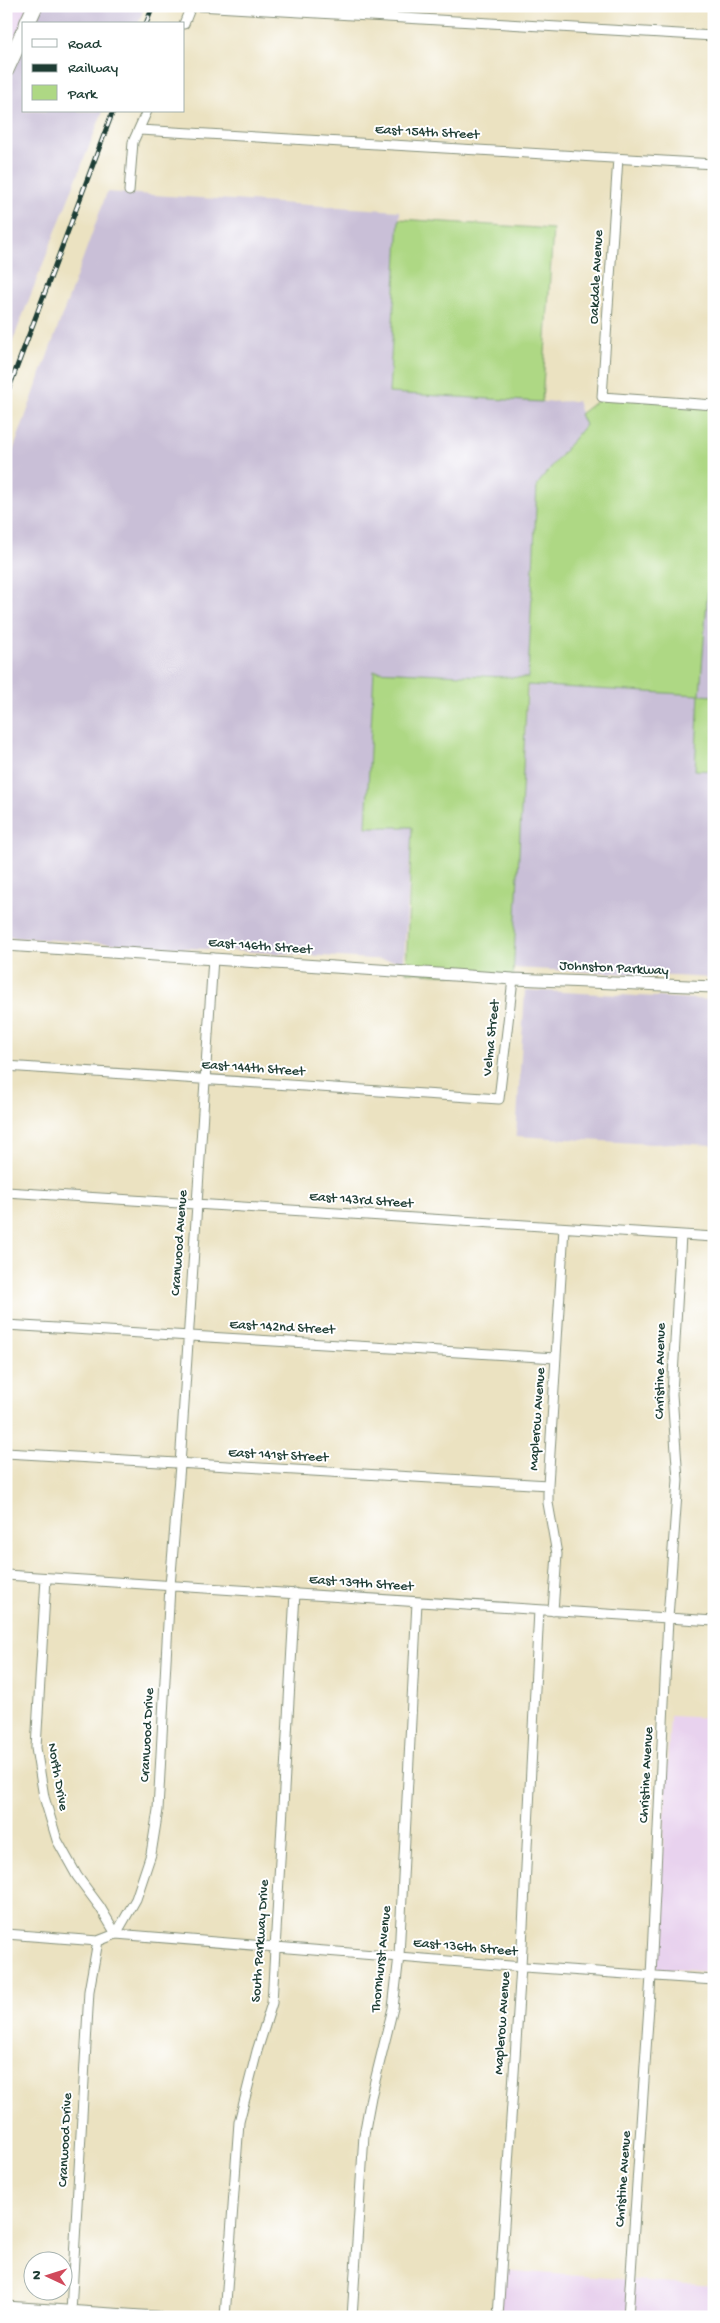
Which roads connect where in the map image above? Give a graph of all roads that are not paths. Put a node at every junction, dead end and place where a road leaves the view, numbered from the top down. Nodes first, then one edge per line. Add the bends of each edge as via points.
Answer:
1 (35, 6) edge
2 (191, 6) edge
3 (198, 6) edge
4 (28, 22) edge
5 (185, 22) edge
6 (22, 35) edge
7 (714, 36) edge
8 (6, 70) edge
9 (147, 112) edge
10 (140, 130) junction
11 (618, 158) junction
12 (714, 164) edge
13 (129, 191) dead end
14 (714, 405) edge
15 (6, 945) edge
16 (213, 958) junction
17 (512, 979) junction
18 (714, 988) edge
19 (6, 1066) edge
20 (206, 1080) junction
21 (499, 1099) joint
22 (6, 1192) edge
23 (197, 1204) junction
24 (564, 1228) junction
25 (681, 1235) junction
26 (714, 1237) edge
27 (6, 1325) edge
28 (187, 1336) junction
29 (556, 1358) junction
30 (6, 1453) edge
31 (180, 1465) junction
32 (548, 1485) junction
33 (176, 1530) joint
34 (6, 1575) edge
35 (46, 1578) junction
36 (170, 1586) junction
37 (295, 1593) junction
38 (417, 1602) junction
39 (539, 1610) junction
40 (553, 1611) junction
41 (668, 1618) junction
42 (714, 1621) edge
43 (6, 1934) edge
44 (116, 1934) junction
45 (98, 1941) junction
46 (276, 1948) junction
47 (399, 1956) junction
48 (521, 1966) junction
49 (651, 1976) junction
50 (714, 1980) edge
51 (6, 2307) edge
52 (71, 2312) junction
53 (157, 2317) edge
54 (225, 2317) edge
55 (352, 2317) edge
56 (498, 2317) edge
57 (628, 2317) edge

1 - 4 main road
2 - 5 street
3 - 7 street
6 - 8 main road
9 - 10 street
10 - 11 street, East 154th Street
10 - 13 street via 133,142
11 - 12 street, East 154th Street
11 - 14 street, Oakdale Avenue via 602,397
15 - 16 street, East 146th Street
16 - 17 street, East 146th Street
16 - 20 street, Cranwood Avenue
17 - 18 street, Johnston Parkway
17 - 21 street, Velma Street
19 - 20 street, East 144th Street
20 - 21 street, East 144th Street
20 - 23 street, Cranwood Avenue
22 - 23 street, East 143rd Street
23 - 24 street, East 143rd Street
23 - 28 street, Cranwood Avenue
24 - 25 street, East 143rd Street
24 - 29 street, Maplerow Avenue
25 - 26 street, East 143rd Street
25 - 41 street, Christine Avenue via 672,1374 678,1480
27 - 28 street, East 142nd Street
28 - 29 street, East 142nd Street
28 - 31 street, Cranwood Avenue
29 - 32 street, Maplerow Avenue
30 - 31 street, East 141st Street
31 - 32 street, East 141st Street
31 - 33 street, Cranwood Avenue
32 - 40 street, Maplerow Avenue via 557,1554
33 - 36 street, Cranwood Drive
34 - 35 street, East 139th Street
35 - 36 street, East 139th Street
35 - 44 street, North Drive via 36,1748 44,1797 57,1840
36 - 37 street, East 139th Street
36 - 44 street, Cranwood Drive via 158,1810 151,1854 136,1899
37 - 38 street, East 139th Street
37 - 46 street, South Parkway Drive
38 - 39 street, East 139th Street
38 - 47 street, Thornhurst Avenue
39 - 40 street, East 139th Street
39 - 48 street, Maplerow Avenue
40 - 41 street, East 139th Street
41 - 42 street, East 139th Street
41 - 49 street, Christine Avenue
43 - 45 street, East 136th Street
44 - 45 street, East 136th Street
44 - 46 street, East 136th Street
45 - 52 street, Cranwood Drive via 88,1991
46 - 47 street, East 136th Street
46 - 54 street, South Parkway Drive via 272,2004 256,2050 239,2122
47 - 48 street, East 136th Street
47 - 55 street, Thornhurst Avenue via 393,2008 364,2135
48 - 49 street, East 136th Street
48 - 56 street, Maplerow Avenue
49 - 50 street, East 136th Street
49 - 57 street, Christine Avenue
51 - 52 street
52 - 53 street

